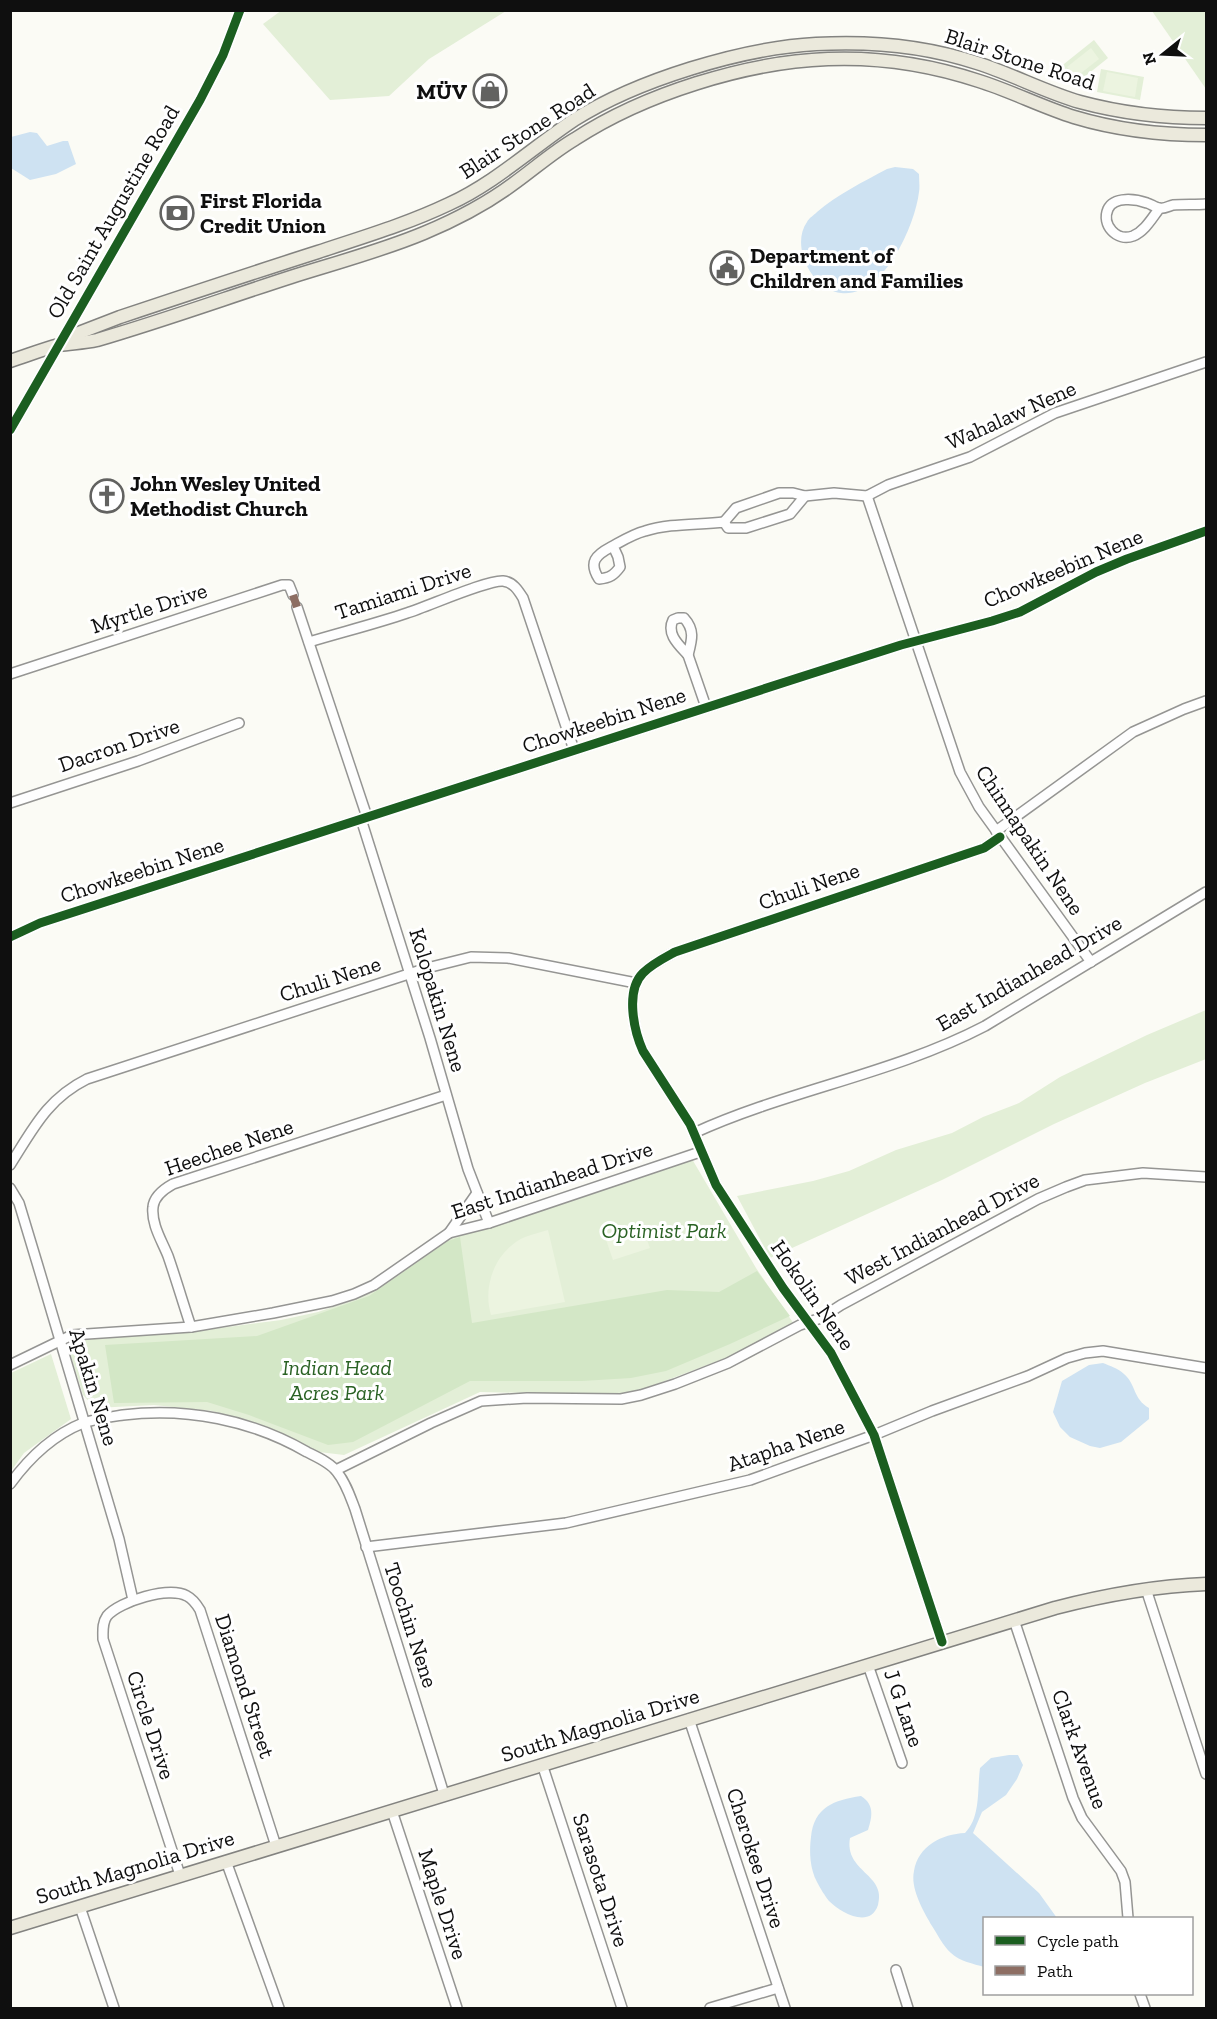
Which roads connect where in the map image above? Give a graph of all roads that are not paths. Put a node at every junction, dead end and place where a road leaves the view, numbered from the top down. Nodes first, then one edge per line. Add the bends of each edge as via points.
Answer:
1 (240, 10) edge
2 (906, 47) junction
3 (767, 50) junction
4 (903, 63) junction
5 (770, 65) junction
6 (631, 92) junction
7 (1079, 101) junction
8 (637, 106) junction
9 (1075, 117) junction
10 (1206, 118) edge
11 (1206, 135) edge
12 (473, 192) junction
13 (1206, 204) edge
14 (480, 206) junction
15 (1159, 208) junction
16 (326, 249) junction
17 (330, 264) junction
18 (215, 285) junction
19 (199, 291) junction
20 (220, 300) junction
21 (204, 306) junction
22 (58, 346) junction
23 (10, 361) edge
24 (1206, 362) edge
25 (10, 430) edge
26 (806, 496) junction
27 (867, 496) junction
28 (724, 522) junction
29 (1206, 531) edge
30 (613, 546) dead end
31 (293, 595) dead end
32 (297, 607) dead end
33 (309, 642) junction
34 (916, 642) junction
35 (688, 655) dead end
36 (10, 674) edge
37 (1206, 701) edge
38 (706, 707) junction
39 (239, 723) dead end
40 (574, 750) junction
41 (10, 803) edge
42 (364, 818) junction
43 (998, 834) junction
44 (1206, 892) edge
45 (10, 937) edge
46 (1091, 962) junction
47 (409, 974) junction
48 (636, 983) junction
49 (446, 1095) junction
50 (694, 1133) junction
51 (700, 1152) junction
52 (10, 1165) edge
53 (1206, 1178) edge
54 (10, 1188) edge
55 (477, 1193) junction
56 (489, 1223) junction
57 (449, 1233) junction
58 (809, 1322) junction
59 (190, 1327) junction
60 (60, 1341) junction
61 (10, 1365) edge
62 (1206, 1368) edge
63 (84, 1423) junction
64 (874, 1435) junction
65 (336, 1470) junction
66 (10, 1484) edge
67 (366, 1547) junction
68 (1206, 1584) edge
69 (1146, 1589) junction
70 (133, 1600) junction
71 (1014, 1620) junction
72 (942, 1642) junction
73 (868, 1665) junction
74 (689, 1719) junction
75 (1201, 1742) edge
76 (542, 1764) junction
77 (902, 1764) dead end
78 (1206, 1774) edge
79 (444, 1794) junction
80 (392, 1811) junction
81 (276, 1846) junction
82 (226, 1861) junction
83 (180, 1875) junction
84 (81, 1907) junction
85 (1128, 1917) edge
86 (11, 1927) edge
87 (896, 1970) dead end
88 (778, 1988) junction
89 (114, 2008) edge
90 (279, 2008) edge
91 (457, 2008) edge
92 (622, 2008) edge
93 (710, 2008) edge
94 (785, 2008) edge
95 (908, 2008) edge

1 - 22 street, Old Saint Augustine Road via 200,100
2 - 3 main road, Blair Stone Road via 822,44
2 - 4 main road
2 - 7 main road, Blair Stone Road via 976,63
3 - 5 main road
3 - 6 main road, Blair Stone Road via 686,71
4 - 5 main road, Blair Stone Road via 828,59
4 - 9 main road, Blair Stone Road via 980,81
5 - 8 main road, Blair Stone Road via 703,82
6 - 8 main road
6 - 12 main road, Blair Stone Road via 577,118
7 - 9 main road
7 - 10 main road, Blair Stone Road via 1149,115
8 - 14 main road, Blair Stone Road via 574,139
9 - 11 main road, Blair Stone Road via 1146,131
12 - 14 main road
12 - 16 main road, Blair Stone Road via 416,220
13 - 15 street
14 - 17 main road, Blair Stone Road via 422,234
15 - 15 street via 1136,235 1128,237 1120,236 1106,219 1107,210 1121,200 1137,200
16 - 17 main road
16 - 18 main road, Blair Stone Road
17 - 20 main road, Blair Stone Road
18 - 19 main road, Blair Stone Road
18 - 20 main road
19 - 21 main road
19 - 22 main road, Blair Stone Road via 96,326
20 - 21 main road, Blair Stone Road
21 - 22 main road, Blair Stone Road via 92,341
22 - 23 main road, Blair Stone Road
22 - 25 street, Old Saint Augustine Road
24 - 27 street, Wahalaw Nene via 1054,413 970,457
26 - 27 street
26 - 28 street via 779,493 761,498 736,508
26 - 28 street via 790,514 737,529 728,528
27 - 34 street, Chinnapakin Nene
28 - 30 street via 661,527
29 - 34 street, Chowkeebin Nene via 1096,572 1020,612
31 - 36 street, Myrtle Drive via 289,585 282,585
32 - 33 street, Kolopakin Nene
33 - 40 street, Tamiami Drive via 406,614 500,580 508,582 523,598
33 - 42 street, Kolopakin Nene
34 - 38 street, Chowkeebin Nene
34 - 43 street, Chinnapakin Nene via 960,772
35 - 38 street
37 - 43 street, Chuli Nene via 1133,732
38 - 40 street, Chowkeebin Nene
39 - 41 street, Dacron Drive
40 - 42 street, Chowkeebin Nene
42 - 45 street, Chowkeebin Nene via 40,923
42 - 47 street, Kolopakin Nene
43 - 46 street, Chinnapakin Nene
43 - 48 street, Chuli Nene via 984,848 675,952 642,973
44 - 46 street, East Indianhead Drive
46 - 50 street, East Indianhead Drive via 961,1039 732,1116
47 - 48 street, Chuli Nene via 451,961 488,957
47 - 49 street, Kolopakin Nene
47 - 52 street, Chuli Nene via 87,1079 50,1106
48 - 50 street, Hokolin Nene via 632,1009 637,1038
49 - 55 street, Kolopakin Nene
49 - 59 street, Heechee Nene via 162,1190 153,1215
50 - 51 street, Hokolin Nene
51 - 56 street, East Indianhead Drive
51 - 58 street, Hokolin Nene via 716,1185
53 - 58 street, West Indianhead Drive via 1143,1173 1085,1180 1038,1198
54 - 60 street, Apakin Nene via 19,1203
55 - 56 street, Kolopakin Nene
55 - 57 street
56 - 57 street, East Indianhead Drive
57 - 59 street, East Indianhead Drive via 374,1285 354,1294
58 - 64 street, Hokolin Nene via 831,1353
58 - 65 street, West Indianhead Drive via 728,1363 640,1395 621,1399 495,1399 472,1404
59 - 60 street, East Indianhead Drive via 72,1335
60 - 61 street, East Indianhead Drive
60 - 63 street, Apakin Nene
62 - 64 street, Atapha Nene via 1103,1351 1085,1353
63 - 65 street via 175,1412 238,1423 284,1438
63 - 66 street via 48,1443
63 - 70 street, Apakin Nene
64 - 67 street, Atapha Nene via 750,1480 589,1519
64 - 72 street, Hokolin Nene
65 - 67 street, Toochin Nene via 346,1486
67 - 79 street, Toochin Nene
68 - 69 main road, South Magnolia Drive
69 - 71 main road, South Magnolia Drive via 1089,1599
69 - 75 street
70 - 81 street, Diamond Street via 182,1594 200,1610
70 - 83 street, Circle Drive via 106,1618 103,1639
71 - 72 main road, South Magnolia Drive
71 - 85 street, Clark Avenue via 1073,1797 1082,1818 1117,1864 1125,1882
72 - 73 main road, South Magnolia Drive
73 - 74 main road, South Magnolia Drive
73 - 77 street, J G Lane
74 - 76 main road, South Magnolia Drive
74 - 88 street, Cherokee Drive
75 - 78 street
76 - 79 main road, South Magnolia Drive
76 - 92 street, Sarasota Drive
79 - 80 main road, South Magnolia Drive
80 - 81 main road, South Magnolia Drive
80 - 91 street, Maple Drive
81 - 82 main road, South Magnolia Drive
82 - 83 main road, South Magnolia Drive
82 - 90 street
83 - 84 main road, South Magnolia Drive
84 - 86 main road, South Magnolia Drive
84 - 89 street
87 - 95 street
88 - 93 street
88 - 94 street, Cherokee Drive

